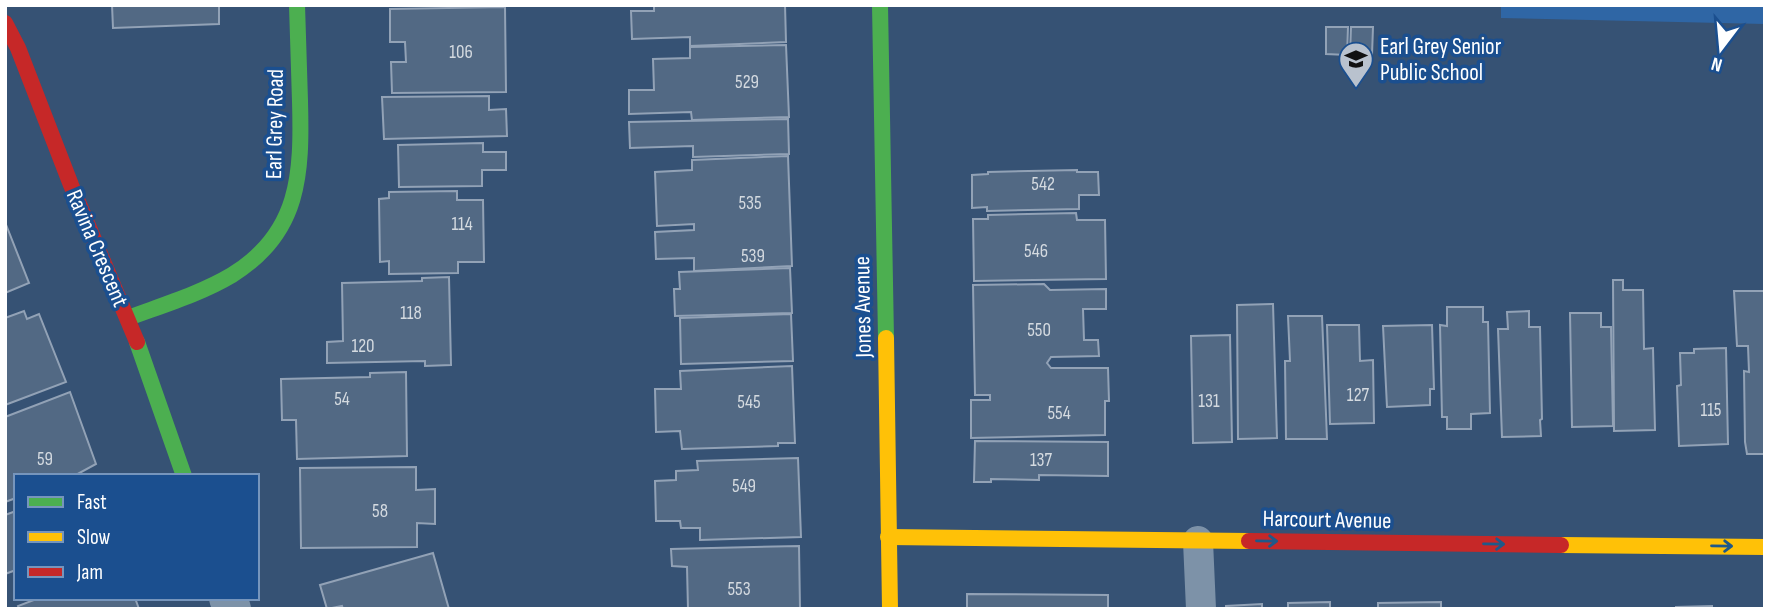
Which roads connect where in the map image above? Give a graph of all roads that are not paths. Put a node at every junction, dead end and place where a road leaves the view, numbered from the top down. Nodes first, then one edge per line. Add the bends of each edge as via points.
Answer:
1 (297, 5) edge
2 (880, 5) edge
3 (5, 23) edge
4 (128, 318) junction
5 (183, 474) edge
6 (888, 537) junction
7 (1198, 541) junction
8 (1765, 547) edge
9 (890, 609) edge
10 (1201, 609) edge

1 - 4 street, Earl Grey Road via 299,175 281,227 261,253 233,273
2 - 6 street, Jones Avenue
3 - 4 street, Ravina Crescent
4 - 5 street, Ravina Crescent
6 - 7 street, Harcourt Avenue
6 - 9 street, Jones Avenue
7 -> 8 street, Harcourt Avenue
7 - 10 lane

